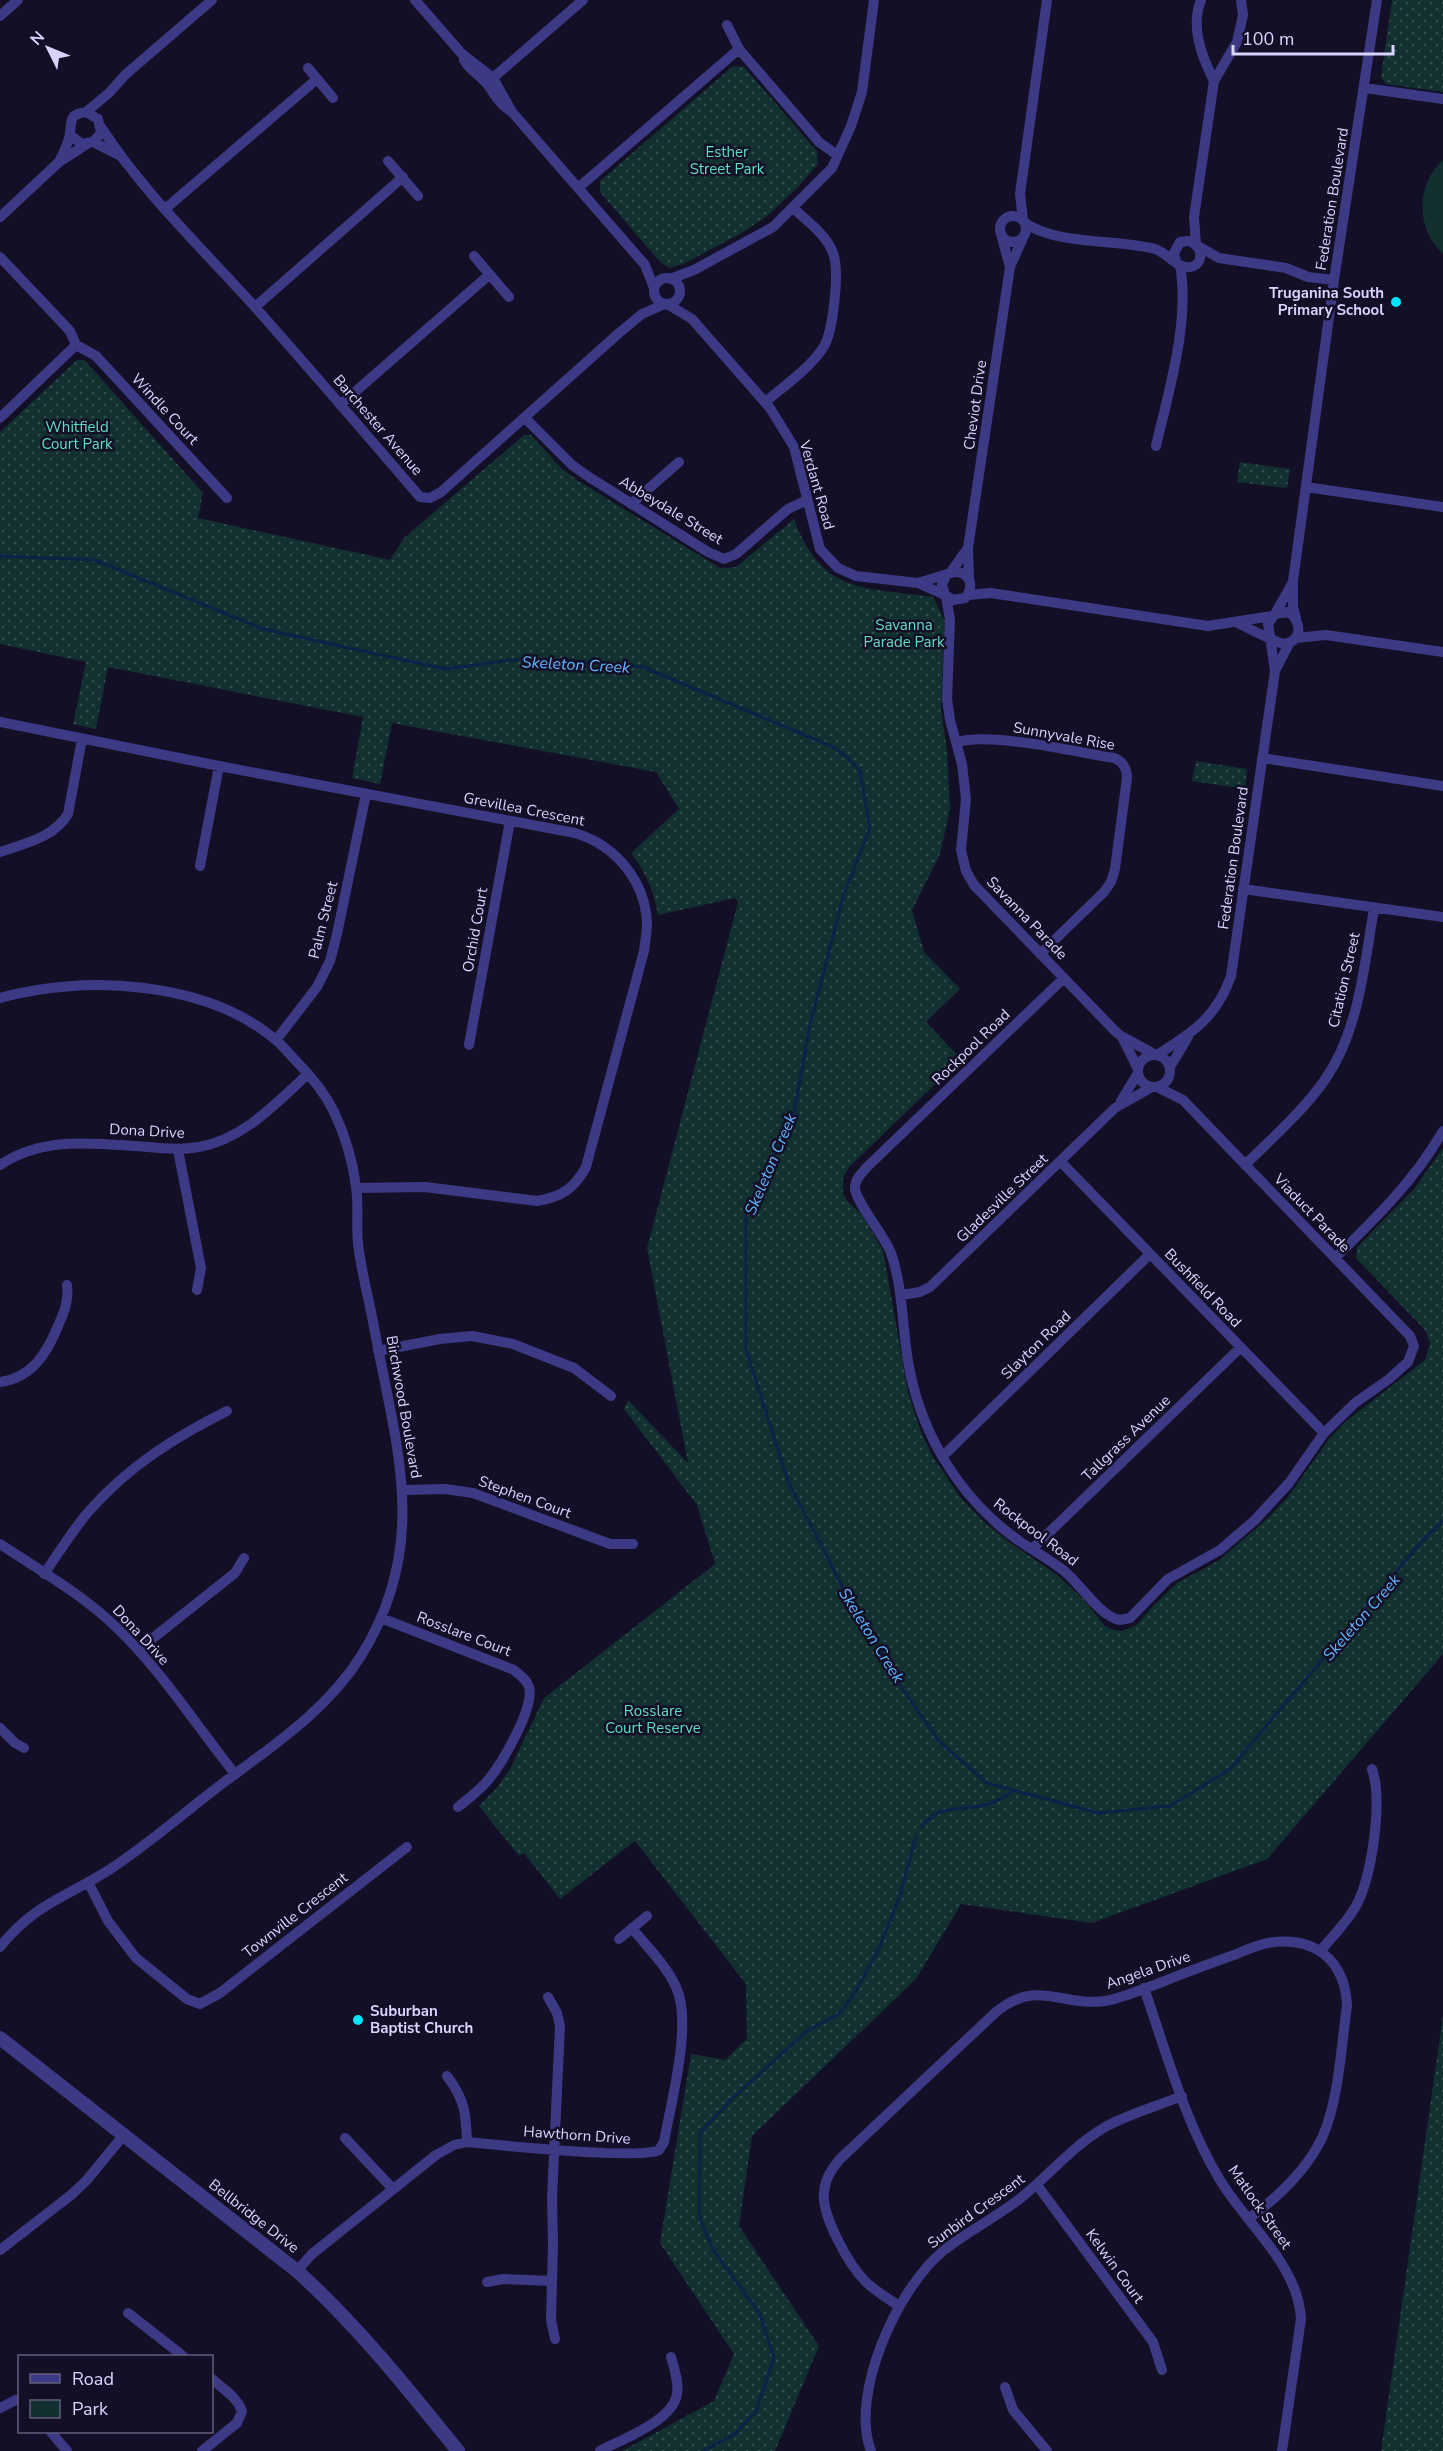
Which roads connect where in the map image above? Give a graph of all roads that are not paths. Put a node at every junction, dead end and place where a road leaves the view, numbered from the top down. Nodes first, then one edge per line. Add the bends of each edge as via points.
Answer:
1 (18, 0) edge
2 (212, 0) edge
3 (415, 0) edge
4 (583, 0) edge
5 (874, 0) edge
6 (1047, 0) edge
7 (1201, 0) edge
8 (1241, 0) edge
9 (1377, 0) edge
10 (0, 16) edge
11 (727, 26) dead end
12 (739, 49) junction
13 (308, 68) dead end
14 (317, 79) junction
15 (490, 81) junction
16 (1214, 81) junction
17 (1365, 88) junction
18 (110, 93) junction
19 (333, 98) dead end
20 (1443, 99) edge
21 (86, 112) junction
22 (100, 123) junction
23 (70, 135) junction
24 (90, 143) junction
25 (119, 155) junction
26 (837, 155) junction
27 (388, 161) dead end
28 (59, 162) junction
29 (403, 177) junction
30 (578, 188) junction
31 (1020, 194) junction
32 (418, 196) dead end
33 (793, 208) junction
34 (165, 209) junction
35 (0, 217) edge
36 (1194, 217) junction
37 (1003, 221) junction
38 (1023, 221) junction
39 (1046, 233) junction
40 (1002, 238) junction
41 (1022, 239) junction
42 (1181, 242) junction
43 (1197, 245) junction
44 (1156, 249) junction
45 (474, 256) dead end
46 (0, 258) edge
47 (1219, 258) junction
48 (1178, 263) junction
49 (1197, 264) junction
50 (645, 265) junction
51 (1010, 267) junction
52 (694, 270) junction
53 (489, 275) junction
54 (669, 279) junction
55 (1334, 280) junction
56 (1184, 285) junction
57 (654, 290) junction
58 (680, 291) junction
59 (509, 297) dead end
60 (666, 304) junction
61 (255, 307) junction
62 (642, 314) junction
63 (692, 319) junction
64 (76, 345) junction
65 (765, 402) junction
66 (340, 405) junction
67 (0, 418) edge
68 (525, 418) junction
69 (1156, 446) dead end
70 (679, 462) dead end
71 (1306, 487) junction
72 (226, 498) dead end
73 (807, 500) junction
74 (631, 504) junction
75 (1443, 507) edge
76 (968, 548) junction
77 (949, 574) junction
78 (970, 580) junction
79 (1293, 581) junction
80 (918, 583) junction
81 (991, 593) junction
82 (946, 596) junction
83 (965, 597) junction
84 (1273, 615) junction
85 (1296, 619) junction
86 (950, 620) junction
87 (1236, 622) junction
88 (1326, 635) junction
89 (1270, 637) junction
90 (1292, 640) junction
91 (1443, 652) edge
92 (1275, 671) junction
93 (0, 722) edge
94 (82, 739) junction
95 (957, 742) junction
96 (1262, 758) junction
97 (219, 766) junction
98 (1443, 786) edge
99 (366, 794) junction
100 (510, 821) junction
101 (0, 852) edge
102 (200, 866) dead end
103 (1243, 889) junction
104 (1374, 909) junction
105 (1443, 917) edge
106 (1040, 954) junction
107 (1064, 978) junction
108 (0, 998) edge
109 (1190, 1035) junction
110 (1121, 1036) junction
111 (276, 1040) junction
112 (470, 1045) dead end
113 (1155, 1054) junction
114 (1170, 1069) junction
115 (1138, 1071) junction
116 (308, 1074) junction
117 (1154, 1087) junction
118 (1183, 1100) junction
119 (1115, 1108) junction
120 (1443, 1131) edge
121 (178, 1150) junction
122 (1061, 1162) junction
123 (0, 1165) edge
124 (1245, 1165) junction
125 (356, 1188) junction
126 (1149, 1255) junction
127 (1335, 1258) junction
128 (68, 1285) dead end
129 (197, 1290) dead end
130 (900, 1295) junction
131 (1240, 1348) junction
132 (1414, 1348) joint
133 (378, 1351) junction
134 (0, 1382) edge
135 (611, 1396) dead end
136 (227, 1411) dead end
137 (1324, 1433) junction
138 (942, 1456) junction
139 (404, 1490) junction
140 (0, 1544) edge
141 (633, 1544) dead end
142 (1032, 1549) junction
143 (244, 1558) dead end
144 (44, 1574) junction
145 (381, 1618) junction
146 (138, 1650) junction
147 (0, 1728) edge
148 (24, 1748) dead end
149 (1372, 1769) dead end
150 (234, 1774) junction
151 (458, 1807) dead end
152 (407, 1847) dead end
153 (88, 1882) junction
154 (647, 1916) dead end
155 (632, 1928) junction
156 (619, 1939) dead end
157 (0, 1947) edge
158 (1321, 1950) junction
159 (1144, 1988) junction
160 (548, 1997) dead end
161 (200, 2004) junction
162 (200, 2016) dead end
163 (0, 2038) edge
164 (447, 2076) dead end
165 (1182, 2096) junction
166 (123, 2136) junction
167 (345, 2138) dead end
168 (467, 2142) junction
169 (554, 2148) junction
170 (1037, 2185) junction
171 (393, 2189) junction
172 (1248, 2219) junction
173 (0, 2250) edge
174 (297, 2271) junction
175 (552, 2281) junction
176 (487, 2282) dead end
177 (899, 2306) junction
178 (129, 2313) dead end
179 (555, 2339) dead end
180 (182, 2355) edge
181 (671, 2357) dead end
182 (1162, 2370) dead end
183 (213, 2380) edge
184 (1005, 2387) dead end
185 (13, 2388) dead end
186 (18, 2400) edge
187 (0, 2408) edge
188 (254, 2410) dead end
189 (242, 2412) junction
190 (52, 2433) edge
191 (67, 2451) edge
192 (202, 2451) edge
193 (458, 2451) edge
194 (600, 2451) edge
195 (871, 2451) edge
196 (1047, 2451) edge
197 (1282, 2451) edge

1 - 10 street
2 - 18 street via 125,75
3 - 15 street
4 - 15 street
5 - 26 street via 862,92
6 - 31 street
7 - 16 street via 1197,28 1200,50
8 - 16 street via 1243,15 1237,42
9 - 17 street, Federation Boulevard
11 - 12 street
12 - 26 street via 819,142
12 - 30 street
13 - 14 street
14 - 19 street
14 - 34 street
15 - 30 street
16 - 36 street
17 - 20 street
17 - 55 street, Federation Boulevard
18 - 21 street
18 - 22 street
21 - 22 street
21 - 23 street via 72,119
22 - 24 street via 98,138
22 - 25 street, Barchester Avenue
23 - 24 street via 77,142
23 - 28 street
24 - 25 street, Barchester Avenue
24 - 28 street
25 - 34 street, Barchester Avenue
26 - 33 street via 832,168
27 - 29 street
28 - 35 street
29 - 32 street
29 - 61 street
30 - 50 street
31 - 37 street
31 - 38 street
33 - 52 street via 773,227
33 - 65 street via 833,253 836,272 829,333 813,360
34 - 61 street, Barchester Avenue
36 - 42 street
36 - 43 street
37 - 38 street via 1012,216
37 - 40 street
38 - 39 street
38 - 41 street via 1026,231
39 - 41 street
39 - 44 street
40 - 41 street via 1013,243
40 - 51 street, Cheviot Drive
41 - 51 street, Cheviot Drive
42 - 43 street
42 - 44 street
42 - 48 street via 1174,253
43 - 47 street
43 - 49 street via 1201,253
44 - 48 street
45 - 53 street
46 - 64 street via 70,331
47 - 49 street
47 - 55 street via 1286,267 1313,279
48 - 49 street via 1188,268
48 - 56 street
49 - 56 street
50 - 54 street
50 - 57 street
51 - 76 street, Cheviot Drive
52 - 54 street
52 - 58 street
53 - 59 street
53 - 66 street
54 - 57 street via 659,281
54 - 58 street
55 - 71 street, Federation Boulevard
56 - 69 street via 1176,357
57 - 60 street via 657,300
57 - 62 street, Barchester Avenue
58 - 60 street via 676,301
58 - 63 street, Verdant Road
60 - 62 street, Barchester Avenue
60 - 63 street, Verdant Road
61 - 66 street, Barchester Avenue
62 - 68 street, Barchester Avenue
63 - 65 street, Verdant Road
64 - 67 street
64 - 72 street, Windle Court via 96,356
65 - 73 street, Verdant Road via 794,447
66 - 68 street, Barchester Avenue via 420,497 430,498
68 - 74 street, Abbeydale Street via 572,465
70 - 74 street
71 - 75 street
71 - 79 street, Federation Boulevard
73 - 74 street, Abbeydale Street via 788,509 736,554 724,559
73 - 80 street, Verdant Road via 820,549 838,568 856,576
76 - 77 street, Cheviot Drive
76 - 78 street, Cheviot Drive
77 - 78 street via 963,573
77 - 80 street, Verdant Road
77 - 82 street via 942,585
78 - 81 street
78 - 83 street
79 - 84 street, Federation Boulevard
79 - 85 street, Federation Boulevard
80 - 82 street, Verdant Road
81 - 83 street
81 - 87 street via 1208,626
82 - 83 street via 953,600
82 - 86 street, Savanna Parade
83 - 86 street, Savanna Parade
84 - 85 street via 1288,612
84 - 87 street
84 - 89 street via 1267,626
85 - 88 street
85 - 90 street via 1299,629
86 - 95 street, Savanna Parade via 946,699
87 - 89 street
88 - 90 street
88 - 91 street
89 - 90 street via 1277,643
89 - 92 street, Federation Boulevard
90 - 92 street, Federation Boulevard
92 - 96 street, Federation Boulevard
93 - 94 street, Grevillea Crescent
94 - 97 street, Grevillea Crescent
94 - 101 street via 68,814 62,823 44,837
95 - 106 street, Savanna Parade via 966,799 961,850 966,871 974,885
95 - 106 street, Sunnyvale Rise via 1005,741 1117,759 1125,768 1127,778 1111,882
96 - 98 street
96 - 103 street, Federation Boulevard
97 - 99 street, Grevillea Crescent
97 - 102 street
99 - 100 street, Grevillea Crescent
99 - 111 street, Palm Street via 330,961 316,987
100 - 112 street, Orchid Court
100 - 125 street, Grevillea Crescent via 591,837 629,870 644,900 644,951 586,1167 569,1191 537,1201 425,1187
103 - 104 street
103 - 109 street, Federation Boulevard via 1231,976 1212,1012
104 - 105 street
104 - 124 street, Citation Street via 1352,1021 1337,1058 1309,1100
106 - 107 street, Savanna Parade
107 - 110 street, Savanna Parade
107 - 130 street, Rockpool Road via 856,1180 858,1200 891,1252
108 - 111 street, Birchwood Boulevard via 53,986 139,988 221,1008
109 - 113 street, Federation Boulevard
109 - 114 street, Federation Boulevard
110 - 113 street, Savanna Parade
110 - 115 street, Savanna Parade
111 - 116 street, Birchwood Boulevard
113 - 114 street via 1165,1059
113 - 115 street via 1143,1059
114 - 117 street via 1167,1081
114 - 118 street, Viaduct Parade
115 - 117 street via 1143,1082
115 - 119 street, Gladesville Street
116 - 121 street, Dona Drive via 244,1129 200,1147
116 - 125 street, Birchwood Boulevard via 334,1112 350,1155
117 - 118 street, Viaduct Parade
117 - 119 street, Gladesville Street
118 - 124 street, Viaduct Parade
119 - 122 street, Gladesville Street
120 - 127 street via 1418,1172
121 - 123 street, Dona Drive via 87,1142 57,1144 31,1150
121 - 129 street via 201,1268
122 - 126 street, Bushfield Road
122 - 130 street, Gladesville Street via 930,1287
124 - 127 street, Viaduct Parade
125 - 133 street, Birchwood Boulevard via 358,1244
126 - 131 street, Bushfield Road
126 - 138 street, Slayton Road
127 - 132 street, Viaduct Parade via 1410,1335
128 - 134 street via 66,1307 42,1359 20,1375
130 - 138 street, Rockpool Road via 911,1380 921,1414
131 - 137 street, Bushfield Road
131 - 142 street, Tallgrass Avenue
132 - 137 street, Rockpool Road via 1408,1362
133 - 135 street via 472,1336 513,1344 574,1368
133 - 139 street, Birchwood Boulevard
136 - 144 street via 178,1436 114,1485 88,1512
137 - 142 street, Rockpool Road via 1289,1483 1255,1520 1220,1550 1168,1579 1127,1619 1108,1616 1062,1569
138 - 142 street, Rockpool Road via 976,1505
139 - 141 street, Stephen Court via 473,1493 610,1544
139 - 145 street, Birchwood Boulevard via 401,1551
140 - 144 street, Dona Drive
143 - 146 street via 235,1573
144 - 146 street, Dona Drive via 87,1602
145 - 150 street, Birchwood Boulevard via 350,1671 318,1709
145 - 151 street, Rosslare Court via 514,1670 529,1688 529,1702 496,1770
146 - 150 street, Dona Drive
147 - 148 street
149 - 158 street via 1378,1798 1368,1873 1355,1908
150 - 153 street, Birchwood Boulevard
152 - 161 street, Townville Crescent via 220,1993
153 - 157 street, Birchwood Boulevard via 31,1914
153 - 161 street via 108,1921 135,1958 187,1999
154 - 155 street
155 - 156 street
155 - 169 street, Hawthorn Drive via 677,1988 684,2014 662,2146 648,2154
158 - 159 street, Angela Drive via 1288,1941 1265,1943
158 - 172 street via 1339,1972 1347,1991 1333,2100 1322,2137 1308,2160 1273,2200
159 - 165 street, Matlock Street
159 - 177 street, Angela Drive via 1105,2001 1035,1994 1014,1999 987,2020 831,2170 823,2193 831,2223 863,2279
160 - 169 street via 558,2013 560,2026
161 - 162 street
163 - 166 street, Bellbridge Drive
164 - 168 street via 463,2102
165 - 170 street, Sunbird Crescent via 1103,2127
165 - 172 street, Matlock Street via 1219,2179
166 - 173 street via 71,2195
166 - 174 street, Bellbridge Drive
167 - 171 street
168 - 169 street, Hawthorn Drive
168 - 171 street, Hawthorn Drive via 436,2156
169 - 175 street
170 - 177 street, Sunbird Crescent via 943,2251 914,2280
170 - 182 street, Kelwin Court via 1153,2342
171 - 174 street, Hawthorn Drive via 312,2254
172 - 197 street, Matlock Street via 1283,2266 1300,2304
174 - 193 street, Bellbridge Drive via 361,2333
175 - 176 street
175 - 179 street via 551,2320
177 - 195 street, Sunbird Crescent via 867,2393 864,2419
178 - 180 street
181 - 194 street via 677,2384 673,2405 654,2423
183 - 189 street via 232,2396
184 - 196 street via 1013,2410
185 - 186 street
186 - 187 street
188 - 189 street
189 - 192 street via 237,2423
190 - 191 street

